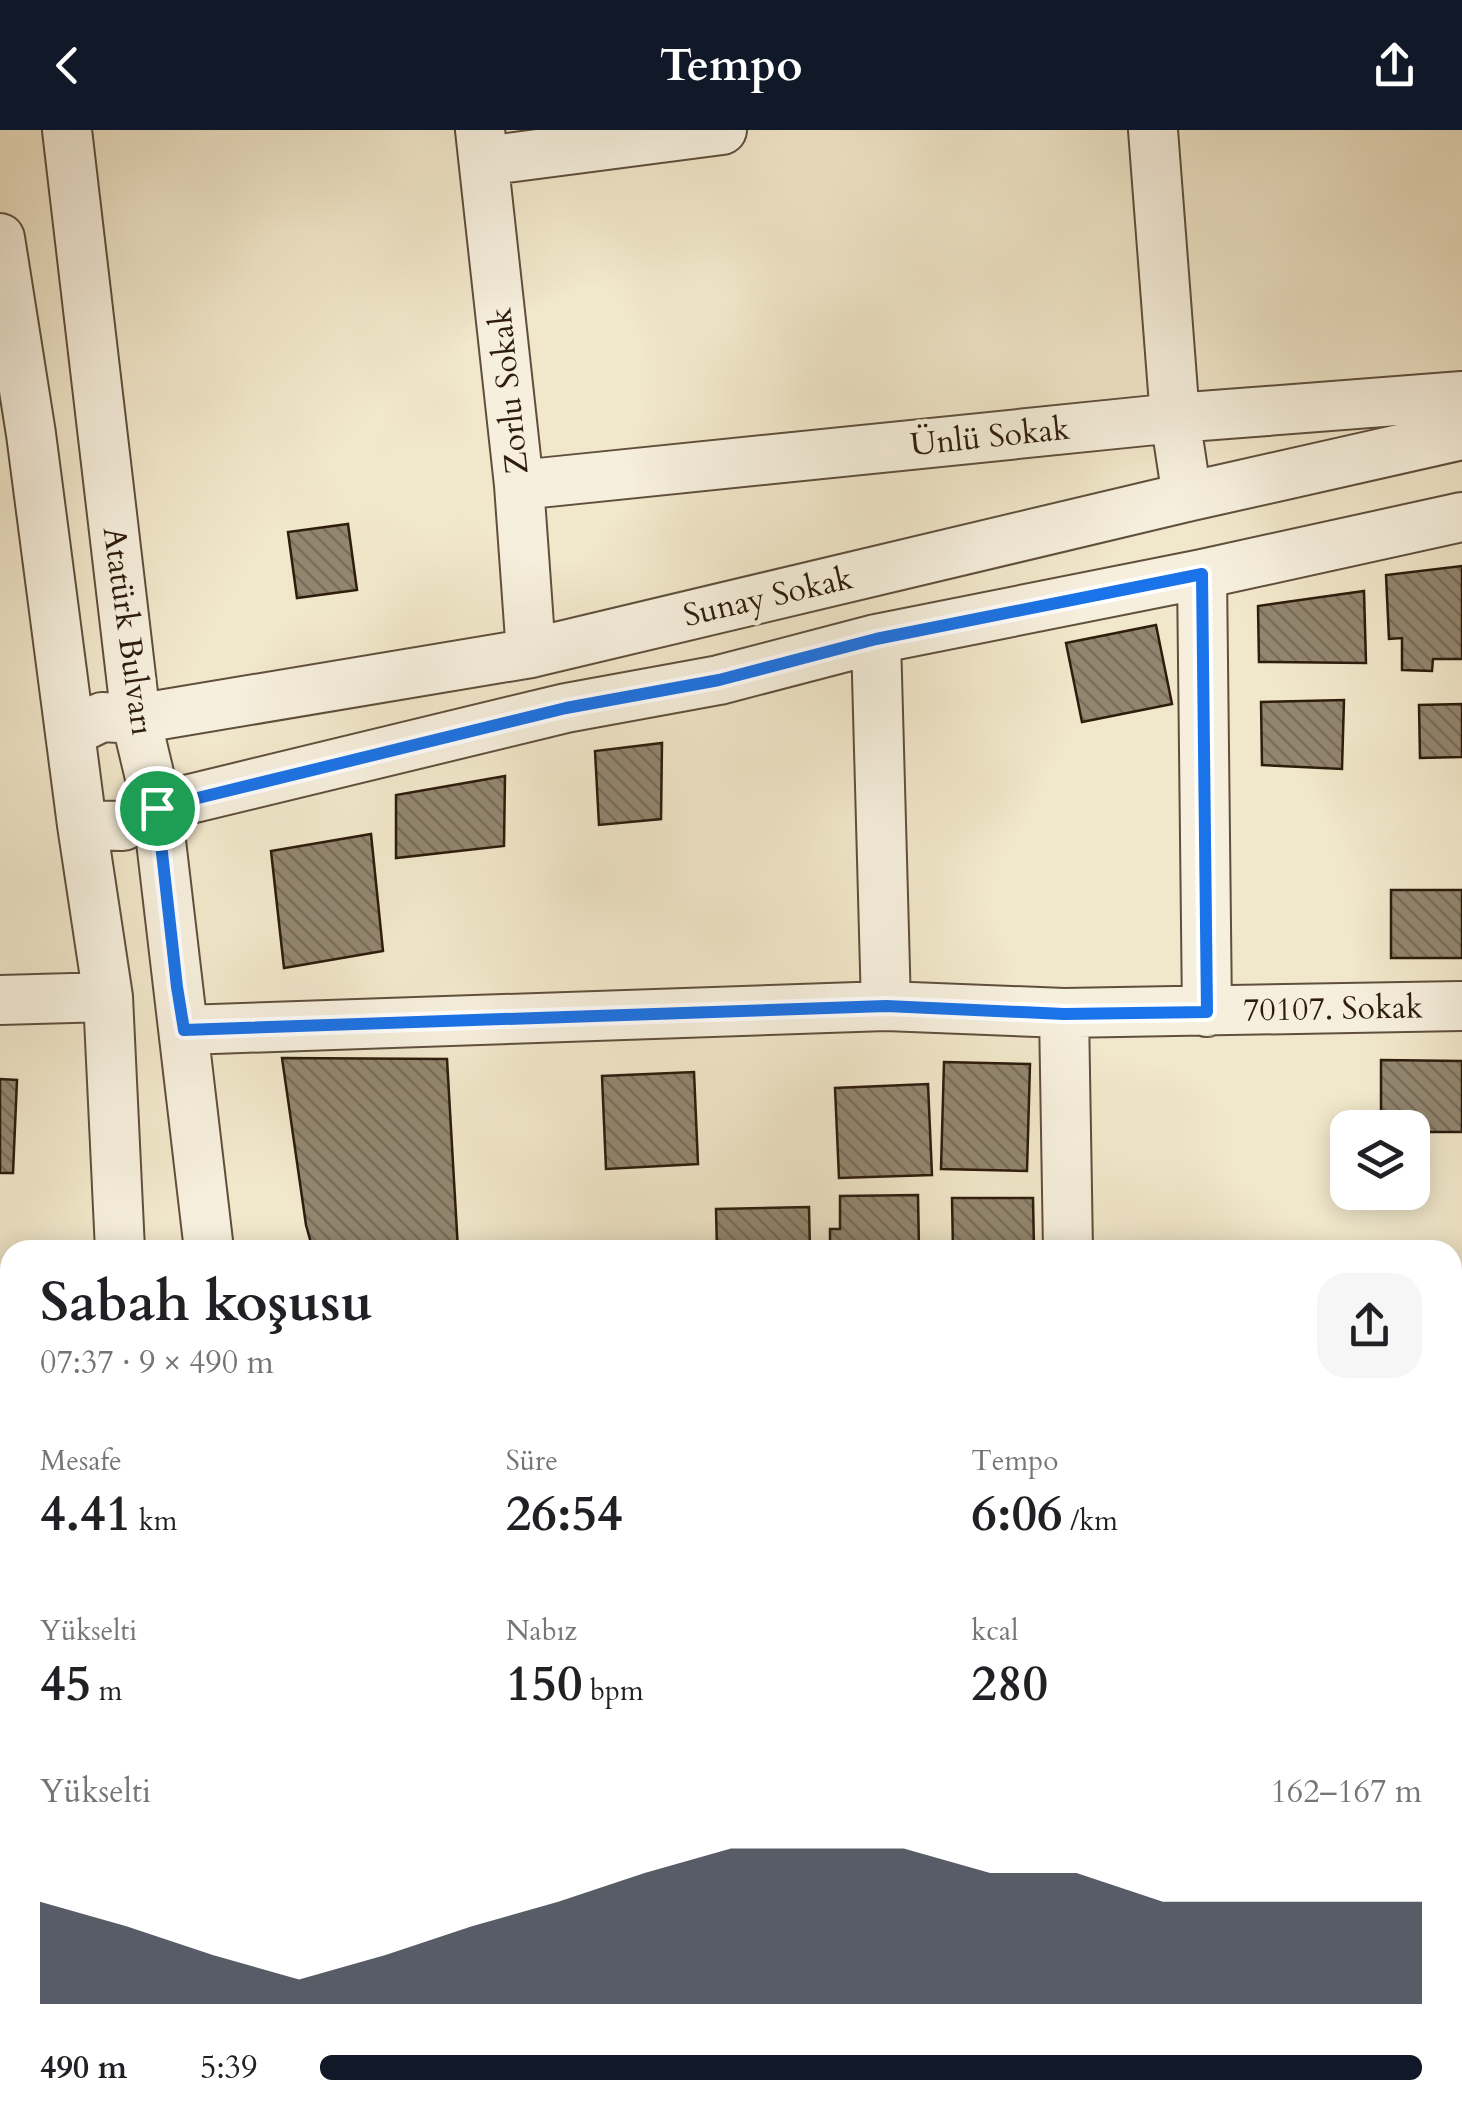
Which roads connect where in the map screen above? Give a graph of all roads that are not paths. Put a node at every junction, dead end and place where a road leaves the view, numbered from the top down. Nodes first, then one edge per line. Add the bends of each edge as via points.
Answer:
1 (68, 130) edge
2 (722, 130) edge
3 (1154, 130) edge
4 (482, 145) edge
5 (0, 238) edge
6 (1462, 396) edge
7 (1176, 418) junction
8 (1462, 435) edge
9 (16, 437) edge
10 (519, 484) junction
11 (1187, 497) junction
12 (1462, 518) edge
13 (1202, 574) junction
14 (876, 639) junction
15 (531, 654) junction
16 (136, 719) junction
17 (71, 732) junction
18 (157, 808) junction
19 (82, 825) junction
20 (108, 997) junction
21 (0, 1000) edge
22 (886, 1006) junction
23 (1462, 1006) edge
24 (1207, 1012) junction
25 (1064, 1014) junction
26 (184, 1030) junction
27 (120, 1240) edge
28 (208, 1240) edge
29 (1068, 1240) edge

1 - 16 street, Atatürk Bulvarı
2 - 4 street
3 - 7 street
4 - 10 street, Zorlu Sokak
5 - 9 street
6 - 7 street, Ünlü Sokak
7 - 10 street, Ünlü Sokak
7 - 11 street
8 - 11 street, Sunay Sokak
9 - 17 street
10 - 15 street, Zorlu Sokak
11 - 15 street, Sunay Sokak
12 - 13 street, Sunay Sokak
13 - 14 street, Sunay Sokak
13 - 24 street
14 - 18 street, Sunay Sokak
14 - 22 street
15 - 16 street, Sunay Sokak
16 - 17 street, Sunay Sokak via 102,717
16 - 18 street, Atatürk Bulvarı
17 - 19 street
18 - 19 street, Sunay Sokak via 123,826
18 - 26 street, Atatürk Bulvarı
19 - 20 street
20 - 21 street
20 - 27 street
22 - 25 street, 70107. Sokak
22 - 26 street, 70107. Sokak
23 - 24 street, 70107. Sokak
24 - 25 street, 70107. Sokak
25 - 29 street
26 - 28 street, Atatürk Bulvarı

